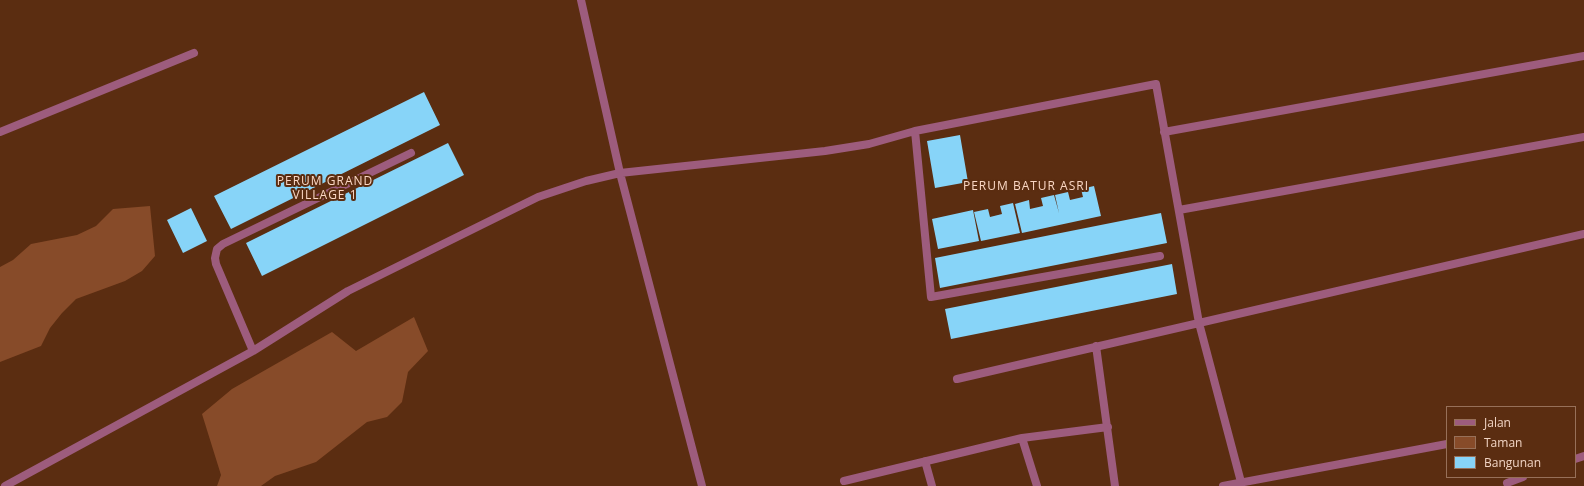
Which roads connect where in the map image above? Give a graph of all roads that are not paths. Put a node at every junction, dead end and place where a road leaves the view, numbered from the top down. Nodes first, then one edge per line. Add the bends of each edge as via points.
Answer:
1 (581, 0) edge
2 (194, 53) dead end
3 (1584, 56) edge
4 (915, 131) junction
5 (0, 132) edge
6 (1164, 132) junction
7 (1584, 136) edge
8 (411, 153) dead end
9 (620, 173) junction
10 (1179, 210) junction
11 (1584, 234) edge
12 (1160, 256) dead end
13 (1199, 323) junction
14 (1096, 346) junction
15 (253, 351) junction
16 (957, 379) dead end
17 (1108, 427) junction
18 (1022, 438) junction
19 (1446, 444) edge
20 (925, 461) junction
21 (1520, 478) edge
22 (844, 481) dead end
23 (1241, 482) junction
24 (1506, 482) edge
25 (5, 486) edge
26 (702, 486) edge
27 (932, 486) edge
28 (1037, 486) edge
29 (1116, 486) edge
30 (1222, 486) edge

1 - 9 street
2 - 5 street
3 - 6 street
4 - 6 street via 1156,84
4 - 9 street via 869,144 825,151
4 - 12 street via 931,297
6 - 10 street
7 - 10 street
8 - 15 street via 217,249 216,264
9 - 15 street via 538,197 348,291
9 - 26 street
10 - 13 street
11 - 13 street
13 - 14 street
13 - 23 street
14 - 16 street
14 - 17 street
15 - 25 street
17 - 18 street
17 - 29 street
18 - 20 street
18 - 28 street
19 - 23 street
20 - 22 street
20 - 27 street
21 - 24 street
23 - 30 street

